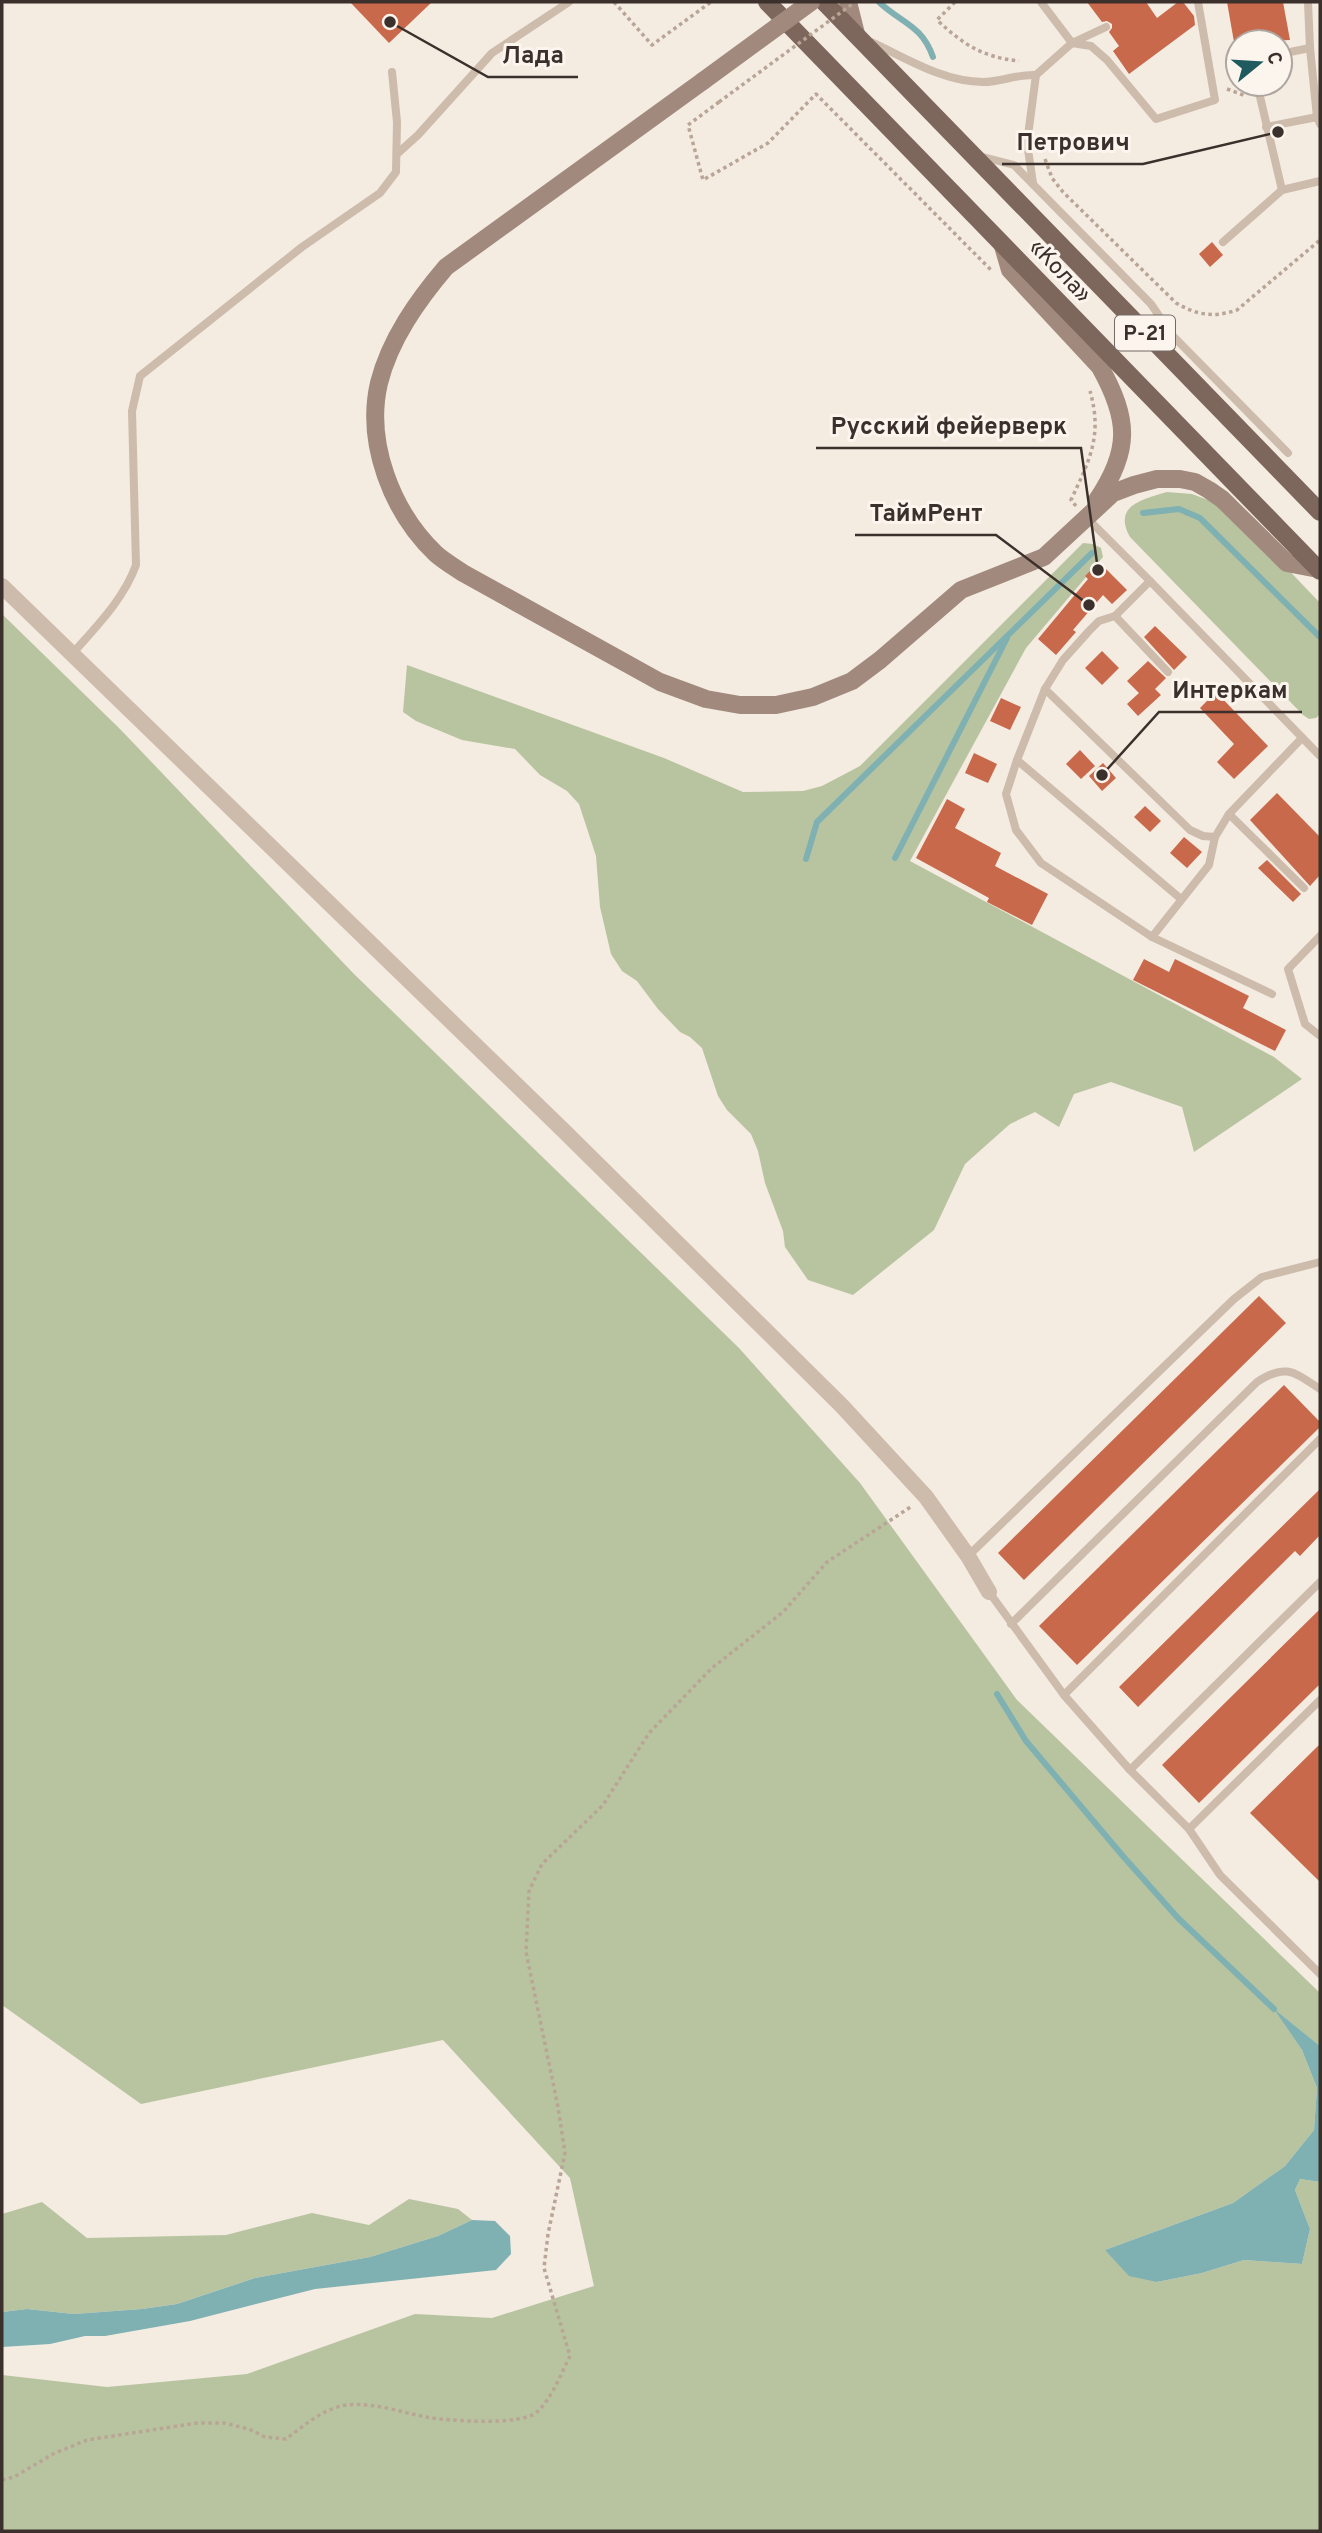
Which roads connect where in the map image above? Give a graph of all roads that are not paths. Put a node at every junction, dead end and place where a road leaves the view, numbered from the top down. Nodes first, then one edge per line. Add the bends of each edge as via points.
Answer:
1 (569, 2) edge
2 (767, 2) edge
3 (811, 2) edge
4 (824, 2) edge
5 (848, 2) edge
6 (1041, 2) edge
7 (1198, 2) edge
8 (1308, 2) edge
9 (1106, 27) dead end
10 (856, 34) junction
11 (1072, 43) junction
12 (1310, 48) junction
13 (1294, 51) edge
14 (392, 72) dead end
15 (1036, 75) junction
16 (1259, 98) edge
17 (1319, 121) edge
18 (1266, 127) junction
19 (970, 153) junction
20 (397, 155) junction
21 (1320, 181) edge
22 (1034, 186) junction
23 (1282, 190) junction
24 (1223, 242) dead end
25 (1003, 246) junction
26 (1288, 453) dead end
27 (1320, 512) edge
28 (1086, 517) junction
29 (1319, 570) edge
30 (1150, 581) junction
31 (2, 586) edge
32 (1115, 616) junction
33 (72, 654) junction
34 (1168, 672) dead end
35 (1045, 690) junction
36 (1303, 738) junction
37 (1320, 756) edge
38 (1017, 760) junction
39 (1229, 814) junction
40 (1214, 837) junction
41 (1304, 888) dead end
42 (1181, 899) junction
43 (1320, 936) edge
44 (1152, 937) junction
45 (1272, 994) dead end
46 (1320, 1035) edge
47 (1320, 1262) edge
48 (1320, 1389) edge
49 (1320, 1439) edge
50 (968, 1556) junction
51 (1320, 1582) edge
52 (989, 1592) joint
53 (1012, 1624) junction
54 (1064, 1695) junction
55 (1320, 1700) edge
56 (1130, 1770) junction
57 (1189, 1829) junction
58 (1320, 1974) edge

1 - 20 lane via 492,53
2 - 25 main road, «Кола» / Р-21
3 - 28 street, bridge via 446,267 419,299 379,383 376,424 383,471 399,505 437,555 463,573 660,682 706,699 740,705 776,705 813,697 852,681 961,590 1044,557
4 - 10 main road, «Кола» / Р-21
5 - 10 street
6 - 11 lane
7 - 11 lane via 1215,100 1156,119 1107,60 1091,46
8 - 12 lane
9 - 11 lane
10 - 15 lane via 950,77 983,82
10 - 19 main road, «Кола» / Р-21
11 - 15 lane
12 - 13 lane
12 - 17 lane
14 - 20 lane
15 - 22 lane via 1027,143
16 - 18 lane
17 - 18 lane
18 - 23 lane
19 - 22 lane via 1014,165
19 - 27 main road, «Кола» / Р-21
20 - 33 lane via 396,172 380,193 302,247 140,376 132,411 136,565 130,581
21 - 23 lane
22 - 26 lane
23 - 24 lane
25 - 28 street via 1010,270 1100,367 1116,401 1123,439 1120,459
25 - 29 main road, «Кола» / Р-21
28 - 29 street via 1113,493 1134,485 1157,479 1195,482 1222,499 1287,563
28 - 30 lane
30 - 32 lane
30 - 36 lane
31 - 33 street
32 - 34 lane
32 - 35 lane via 1099,621 1089,631 1063,660
33 - 50 street via 842,1406 926,1497
35 - 38 lane
35 - 40 lane via 1190,830
36 - 37 lane
36 - 39 lane
38 - 42 lane
38 - 44 lane via 1006,794 1016,831 1041,863
39 - 40 lane
39 - 41 lane
40 - 42 lane via 1209,865
42 - 44 lane
43 - 46 lane via 1288,969 1306,1024
44 - 45 lane
47 - 50 lane via 1262,1277 1234,1299
48 - 53 lane via 1295,1372 1274,1371 1257,1382
49 - 54 lane
50 - 52 street
51 - 56 lane
52 - 53 lane
53 - 54 lane
54 - 56 lane
55 - 57 lane
56 - 57 lane
57 - 58 lane via 1220,1875

